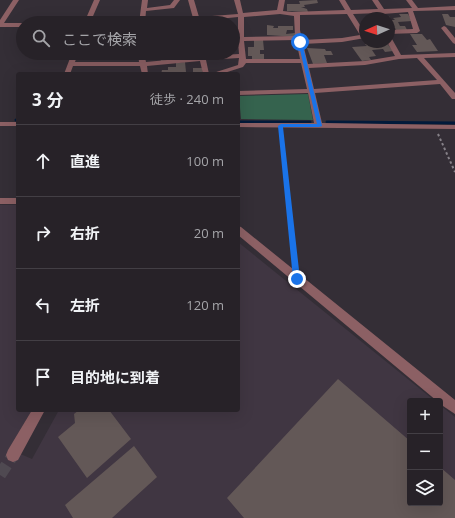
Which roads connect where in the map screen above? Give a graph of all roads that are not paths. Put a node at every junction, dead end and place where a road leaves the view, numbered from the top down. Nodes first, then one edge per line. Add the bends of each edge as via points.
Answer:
1 (16, 0) edge
2 (97, 0) edge
3 (145, 0) edge
4 (177, 0) edge
5 (191, 0) edge
6 (237, 0) edge
7 (282, 0) edge
8 (342, 0) edge
9 (375, 0) edge
10 (409, 0) edge
11 (455, 8) edge
12 (143, 10) junction
13 (410, 10) junction
14 (418, 10) junction
15 (280, 12) junction
16 (379, 12) edge
17 (395, 12) edge
18 (348, 13) junction
19 (359, 13) edge
20 (296, 14) junction
21 (241, 15) junction
22 (90, 16) edge
23 (143, 16) edge
24 (196, 16) edge
25 (234, 16) edge
26 (0, 25) edge
27 (16, 25) edge
28 (444, 28) dead end
29 (359, 29) edge
30 (395, 32) edge
31 (359, 37) edge
32 (241, 38) junction
33 (299, 40) junction
34 (455, 42) edge
35 (394, 48) edge
36 (455, 55) edge
37 (418, 56) junction
38 (399, 57) junction
39 (240, 59) edge
40 (243, 59) junction
41 (72, 60) edge
42 (142, 60) edge
43 (175, 60) edge
44 (202, 60) edge
45 (71, 64) junction
46 (305, 64) junction
47 (142, 65) junction
48 (68, 72) edge
49 (144, 72) edge
50 (205, 72) edge
51 (220, 72) edge
52 (442, 82) junction
53 (312, 91) junction
54 (240, 93) edge
55 (455, 97) edge
56 (0, 124) edge
57 (16, 124) edge
58 (240, 125) edge
59 (319, 126) junction
60 (455, 127) edge
61 (0, 200) edge
62 (16, 201) edge
63 (240, 232) edge
64 (455, 408) edge
65 (38, 412) edge
66 (13, 455) tunnel mouth

1 - 26 street
2 - 22 street
3 - 12 street
4 - 12 street via 172,7
5 - 24 street
6 - 21 street
7 - 15 street
8 - 18 street
9 - 16 street
10 - 14 street
11 - 14 street
12 - 23 street
13 - 14 street
13 - 17 street
13 - 30 street via 417,31
15 - 20 street
15 - 21 street
18 - 19 street
18 - 20 street
18 - 29 street
20 - 33 street
21 - 25 street
21 - 32 street
26 - 27 street
28 - 34 street
31 - 33 street via 342,40
32 - 33 street
32 - 40 street
33 - 46 street
35 - 38 street
36 - 37 street
37 - 38 street
37 - 52 street
38 - 46 street via 366,63
39 - 40 street
40 - 46 street
40 - 51 street via 241,66
41 - 45 street
42 - 47 street
43 - 47 street
44 - 50 street
45 - 47 street
45 - 48 street
46 - 53 street
47 - 49 street
52 - 53 street
52 - 55 street
53 - 54 street
53 - 59 street
56 - 57 street
58 - 59 street
59 - 60 street
61 - 62 street
63 - 64 street
65 - 66 street

